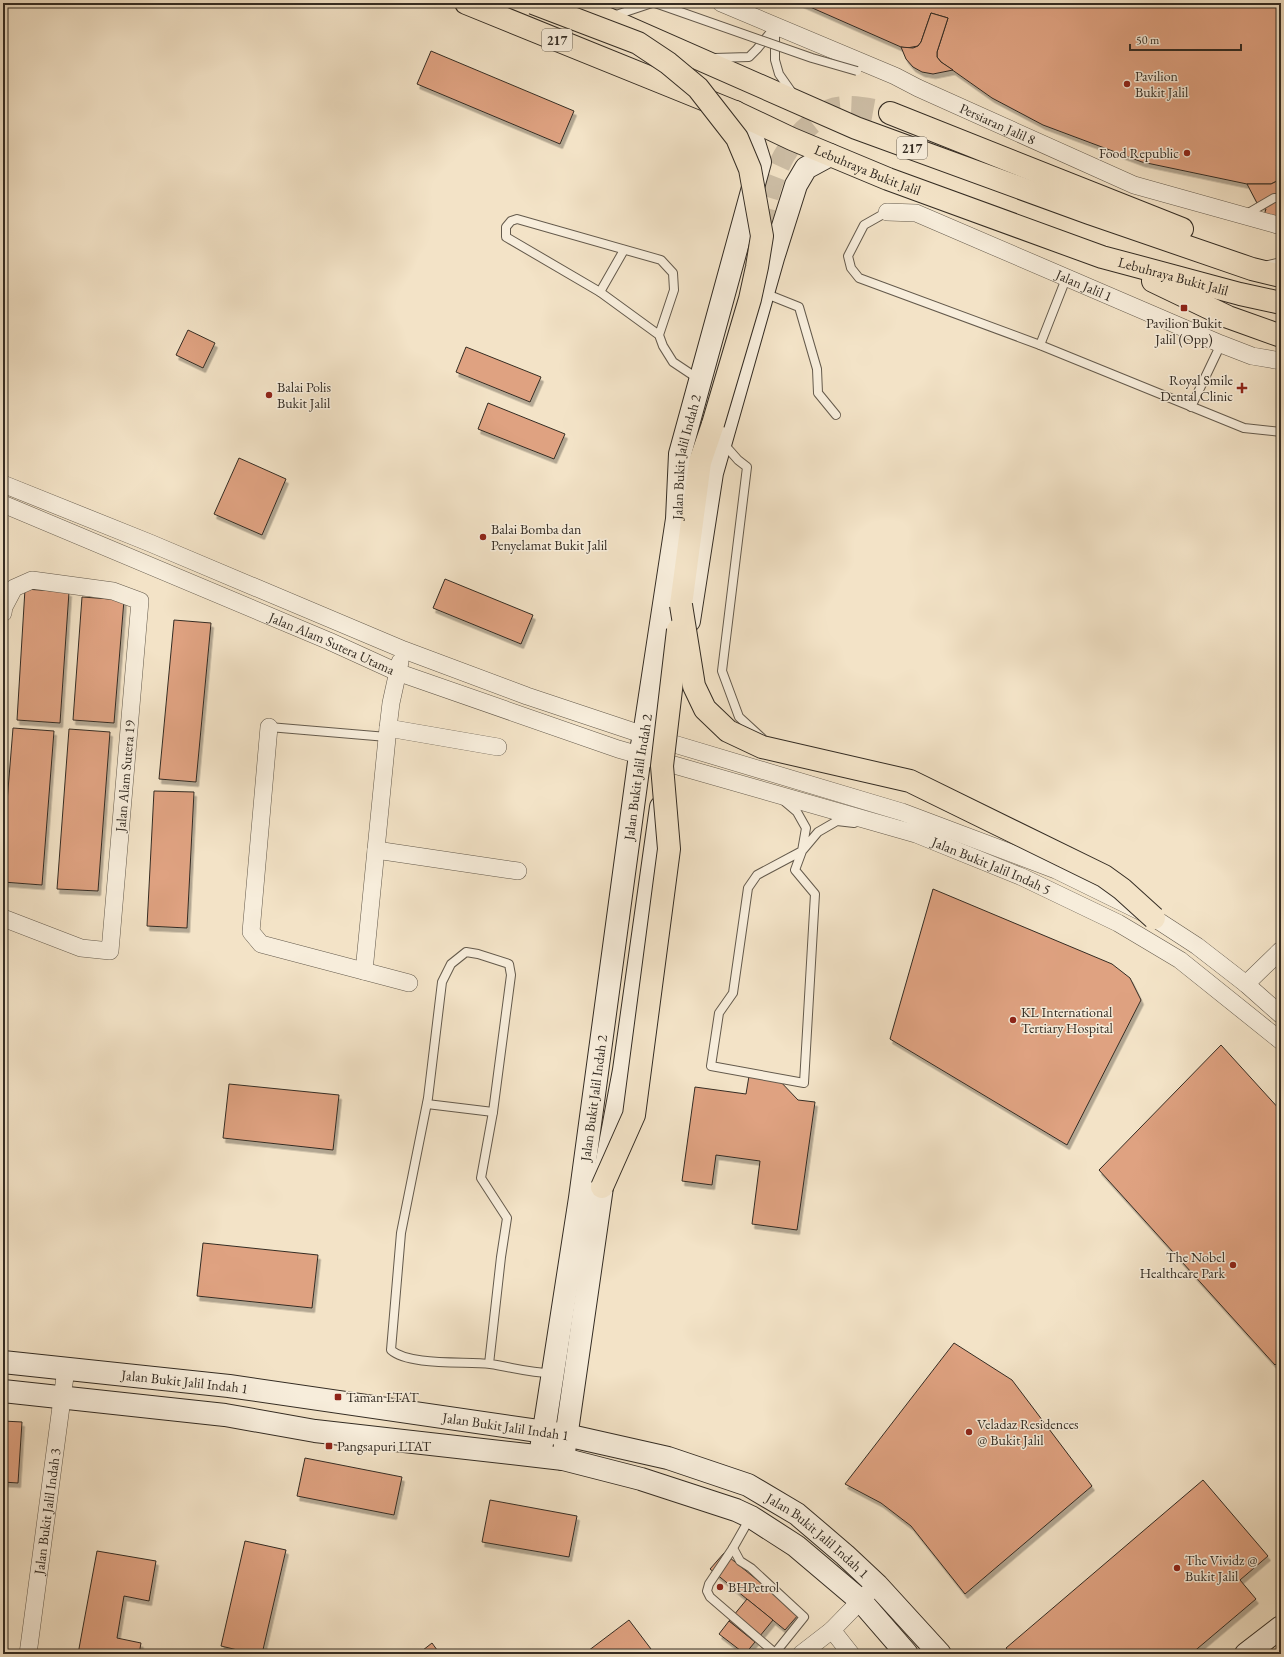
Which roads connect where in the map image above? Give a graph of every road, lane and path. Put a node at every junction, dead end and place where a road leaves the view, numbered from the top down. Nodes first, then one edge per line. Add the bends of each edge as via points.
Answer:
1 (466, 3) edge
2 (533, 3) edge
3 (572, 3) edge
4 (653, 3) edge
5 (721, 3) edge
6 (608, 18) junction
7 (702, 58) junction
8 (895, 76) junction
9 (800, 104) junction
10 (735, 112) junction
11 (890, 113) tunnel mouth
12 (830, 155) junction
13 (1281, 198) edge
14 (887, 212) joint
15 (1244, 216) junction
16 (1281, 226) edge
17 (624, 250) junction
18 (1102, 257) junction
19 (1281, 262) edge
20 (1252, 269) junction
21 (1067, 276) junction
22 (1281, 276) edge
23 (600, 292) junction
24 (763, 293) junction
25 (1281, 303) edge
26 (659, 335) junction
27 (1281, 336) edge
28 (1221, 344) junction
29 (1040, 345) junction
30 (1281, 361) edge
31 (700, 381) junction
32 (1191, 407) junction
33 (836, 415) dead end
34 (1281, 432) edge
35 (721, 441) junction
36 (3, 484) edge
37 (3, 504) edge
38 (681, 605) junction
39 (3, 613) edge
40 (404, 650) junction
41 (458, 669) junction
42 (397, 672) junction
43 (448, 689) junction
44 (269, 727) joint
45 (387, 733) junction
46 (642, 745) junction
47 (498, 747) dead end
48 (669, 753) junction
49 (898, 772) dead end
50 (777, 794) junction
51 (895, 828) junction
52 (376, 850) junction
53 (802, 851) junction
54 (518, 871) dead end
55 (3, 918) edge
56 (1154, 918) junction
57 (1281, 950) edge
58 (364, 971) junction
59 (409, 983) dead end
60 (1246, 984) junction
61 (1281, 1015) edge
62 (1281, 1041) edge
63 (427, 1104) junction
64 (493, 1112) junction
65 (602, 1187) junction
66 (3, 1362) edge
67 (489, 1364) junction
68 (66, 1369) junction
69 (553, 1373) junction
70 (230, 1386) junction
71 (3, 1391) edge
72 (62, 1398) junction
73 (225, 1415) junction
74 (544, 1433) junction
75 (566, 1435) junction
76 (540, 1456) junction
77 (563, 1459) junction
78 (751, 1517) junction
79 (733, 1548) junction
80 (877, 1585) junction
81 (861, 1601) junction
82 (1281, 1627) edge
83 (832, 1630) junction
84 (28, 1654) edge
85 (775, 1654) edge
86 (802, 1654) edge
87 (851, 1654) edge
88 (907, 1654) edge
89 (940, 1654) edge
90 (1246, 1654) edge

1 - 10 highway, Lebuhraya Bukit Jalil / 217
2 - 38 highway, bridge via 638,43 668,63 698,88 737,138 750,169 762,236 761,244 750,299 700,462
3 - 6 highway, Lebuhraya Bukit Jalil / 217
4 - 6 lane
4 - 8 lane, bridge via 812,58 857,71
5 - 8 street, Persiaran Jalil 8
6 - 7 highway, Lebuhraya Bukit Jalil / 217
7 - 9 highway, Lebuhraya Bukit Jalil / 217
7 - 9 lane via 749,57 774,27 775,60 779,74
8 - 15 street, Persiaran Jalil 8 via 1134,185
9 - 20 highway, Lebuhraya Bukit Jalil / 217 via 856,128
10 - 12 highway, Lebuhraya Bukit Jalil / 217
10 - 31 street, Jalan Bukit Jalil Indah 2 via 751,133 760,162
11 - 20 highway via 1223,245
12 - 18 highway, Lebuhraya Bukit Jalil / 217 via 888,179
12 - 24 street, Jalan Bukit Jalil Indah 2 via 806,168 796,185
13 - 15 lane via 1274,198
14 - 21 street, Jalan Jalil 1 via 916,213
14 - 29 lane via 864,225 848,256 851,268 859,278
15 - 16 street, Persiaran Jalil 8
17 - 23 lane
17 - 23 lane via 517,219 506,227 506,237
17 - 26 lane via 661,260 673,273 674,290
18 - 25 highway, Lebuhraya Bukit Jalil / 217
18 - 27 highway via 1228,317
19 - 20 lane
20 - 22 highway, Lebuhraya Bukit Jalil / 217
21 - 28 street, Jalan Jalil 1
21 - 29 lane
23 - 26 lane
24 - 33 lane via 799,307 817,369 818,393
24 - 35 street, Jalan Bukit Jalil Indah 2
26 - 31 lane via 672,362
28 - 30 street, Jalan Jalil 1 via 1252,356
28 - 32 lane
29 - 32 lane
31 - 46 street, Jalan Bukit Jalil Indah 2 via 680,454 677,519
32 - 34 lane via 1244,428
35 - 48 street, Jalan Bukit Jalil Indah 2 via 712,473
35 - 49 lane via 747,467 722,671 740,717 763,738
36 - 40 street, Jalan Alam Sutera Utama
37 - 42 street, Jalan Alam Sutera Utama
38 - 56 highway, bridge via 694,686 705,708 728,731 762,747 910,781 1104,876
38 - 65 highway, bridge via 662,766 669,849 634,1114
39 - 55 street, Jalan Alam Sutera 19 via 14,588 32,580 113,591 140,601 110,951 81,948
40 - 41 street, Jalan Alam Sutera Utama
40 - 42 street
41 - 43 street
41 - 46 street, Jalan Alam Sutera Utama
42 - 43 street, Jalan Alam Sutera Utama
42 - 45 street
43 - 46 street, Jalan Alam Sutera Utama via 592,740
44 - 45 lane
44 - 58 street via 251,932 261,944
45 - 47 street
45 - 52 street
46 - 48 street
46 - 69 street, Jalan Bukit Jalil Indah 2 via 580,1198
48 - 50 street, Jalan Bukit Jalil Indah 5
48 - 56 street, Jalan Bukit Jalil Indah 5 via 902,812 1056,870
48 - 65 street, Jalan Bukit Jalil Indah 2 via 624,1070
50 - 51 street, Jalan Bukit Jalil Indah 5
50 - 53 lane via 797,812 806,828
51 - 53 lane via 837,821 818,832
51 - 62 street, Jalan Bukit Jalil Indah 5 via 1022,876 1118,923 1180,960
52 - 54 street
52 - 58 street
53 - 53 lane via 795,870 815,894 804,1083 711,1066 719,1013 733,992 748,888 757,875
56 - 60 street, Jalan Bukit Jalil Indah 5 via 1197,946
57 - 60 street
58 - 59 street
60 - 61 street, Jalan Bukit Jalil Indah 5
63 - 64 lane
63 - 64 lane via 442,982 451,964 466,952 509,964 511,974
63 - 67 lane via 401,1233 391,1350 396,1355 452,1364
64 - 67 lane via 482,1178 507,1218
65 - 75 street, Jalan Bukit Jalil Indah 2
66 - 68 street, Jalan Bukit Jalil Indah 1
67 - 69 lane via 532,1373
68 - 70 street, Jalan Bukit Jalil Indah 1
68 - 72 street, Jalan Bukit Jalil Indah 3
69 - 74 street, Jalan Bukit Jalil Indah 2
70 - 73 street
70 - 74 street, Jalan Bukit Jalil Indah 1
71 - 72 street, Jalan Bukit Jalil Indah 1
72 - 73 street, Jalan Bukit Jalil Indah 1
72 - 84 street, Jalan Bukit Jalil Indah 3
73 - 76 street, Jalan Bukit Jalil Indah 1 via 315,1430
74 - 75 street, Jalan Bukit Jalil Indah 1
74 - 76 street, Jalan Bukit Jalil Indah 2
75 - 77 street, Jalan Bukit Jalil Indah 2
75 - 80 street, Jalan Bukit Jalil Indah 1 via 668,1458 748,1485 797,1514
76 - 77 street, Jalan Bukit Jalil Indah 1
77 - 78 street, Jalan Bukit Jalil Indah 1 via 641,1479
78 - 79 lane
78 - 81 street, Jalan Bukit Jalil Indah 1 via 796,1546
79 - 85 lane via 707,1591 710,1597
79 - 85 lane via 740,1561 804,1617
80 - 81 street
80 - 89 street, Jalan Bukit Jalil Indah 1
81 - 83 street
81 - 88 street, Jalan Bukit Jalil Indah 1
82 - 90 street
83 - 86 street
83 - 87 street

